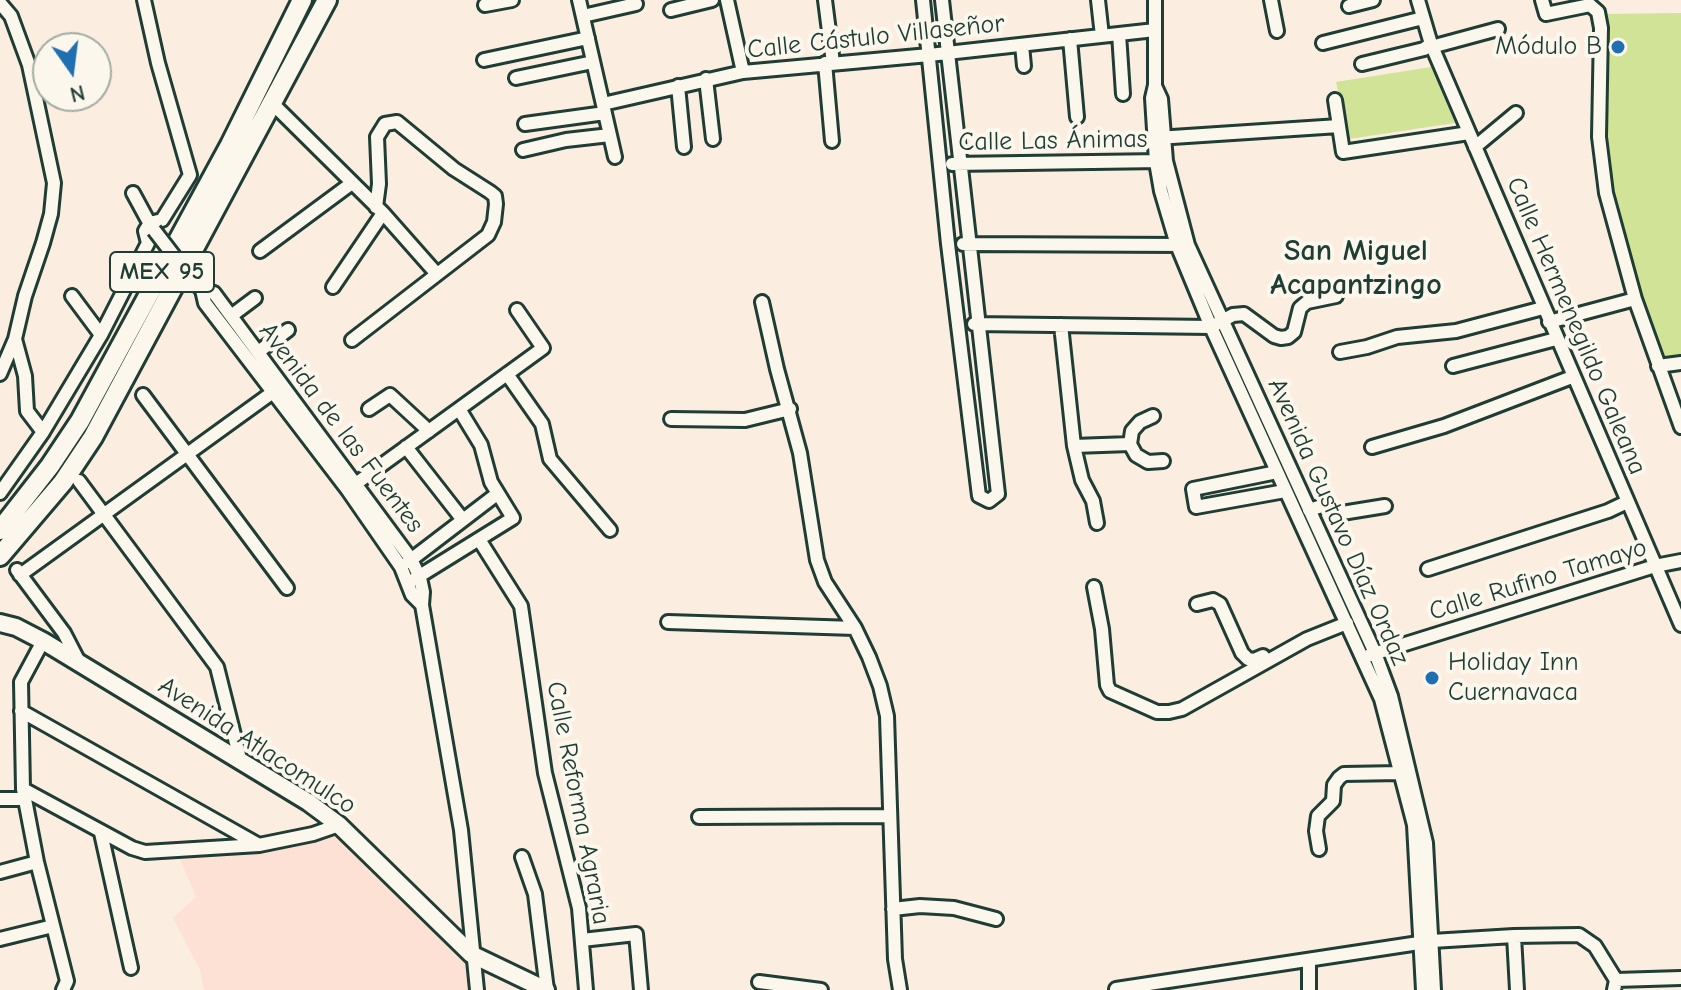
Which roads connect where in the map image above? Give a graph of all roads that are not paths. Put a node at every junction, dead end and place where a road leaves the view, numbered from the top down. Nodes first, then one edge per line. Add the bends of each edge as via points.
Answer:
1 (144, 0) edge
2 (302, 0) edge
3 (327, 0) edge
4 (512, 0) edge
5 (579, 0) edge
6 (712, 0) edge
7 (727, 0) edge
8 (825, 0) edge
9 (923, 0) edge
10 (942, 0) edge
11 (1098, 0) edge
12 (1155, 0) edge
13 (1271, 0) edge
14 (1373, 0) edge
15 (1434, 0) edge
16 (1542, 0) edge
17 (1419, 2) edge
18 (0, 3) edge
19 (1590, 3) edge
20 (636, 4) dead end
21 (485, 5) dead end
22 (1349, 6) dead end
23 (671, 10) dead end
24 (583, 16) junction
25 (1423, 18) junction
26 (1498, 29) dead end
27 (1155, 30) junction
28 (1277, 31) dead end
29 (1119, 34) junction
30 (1102, 36) junction
31 (588, 38) junction
32 (1070, 39) junction
33 (1323, 43) dead end
34 (1431, 44) junction
35 (1022, 45) junction
36 (948, 53) junction
37 (929, 55) junction
38 (484, 60) dead end
39 (593, 62) junction
40 (829, 63) junction
41 (1362, 64) dead end
42 (1024, 66) dead end
43 (743, 72) junction
44 (516, 78) dead end
45 (706, 79) junction
46 (678, 86) junction
47 (1123, 94) dead end
48 (1335, 100) dead end
49 (273, 104) junction
50 (604, 108) junction
51 (1516, 113) dead end
52 (1077, 117) dead end
53 (525, 124) dead end
54 (1339, 126) junction
55 (1469, 133) junction
56 (610, 135) junction
57 (1159, 138) junction
58 (713, 139) dead end
59 (832, 141) dead end
60 (684, 147) dead end
61 (1475, 147) junction
62 (523, 150) dead end
63 (615, 157) dead end
64 (1161, 162) junction
65 (959, 164) junction
66 (941, 165) junction
67 (379, 184) junction
68 (355, 185) junction
69 (133, 193) dead end
70 (380, 210) junction
71 (152, 227) junction
72 (948, 244) junction
73 (968, 244) junction
74 (1182, 245) junction
75 (260, 251) dead end
76 (436, 273) junction
77 (198, 286) junction
78 (333, 287) dead end
79 (72, 296) dead end
80 (1336, 296) dead end
81 (255, 298) dead end
82 (1635, 299) junction
83 (762, 302) dead end
84 (1541, 303) junction
85 (517, 310) dead end
86 (231, 316) junction
87 (1549, 322) junction
88 (979, 324) junction
89 (1216, 324) junction
90 (959, 325) junction
91 (1061, 325) junction
92 (288, 330) dead end
93 (101, 335) junction
94 (15, 339) junction
95 (1556, 339) junction
96 (352, 340) dead end
97 (258, 352) junction
98 (1340, 352) dead end
99 (1681, 363) edge
100 (1453, 366) dead end
101 (1658, 366) junction
102 (0, 374) edge
103 (507, 374) junction
104 (1572, 377) junction
105 (278, 388) junction
106 (143, 395) dead end
107 (989, 408) junction
108 (369, 409) dead end
109 (459, 409) junction
110 (790, 409) junction
111 (970, 410) junction
112 (1153, 416) dead end
113 (671, 419) dead end
114 (1681, 427) edge
115 (429, 431) junction
116 (43, 432) junction
117 (1130, 444) junction
118 (1074, 446) junction
119 (406, 447) junction
120 (1372, 447) dead end
121 (186, 455) junction
122 (1163, 461) dead end
123 (1277, 472) junction
124 (79, 481) dead end
125 (352, 486) junction
126 (1285, 491) junction
127 (0, 493) edge
128 (497, 494) junction
129 (1627, 502) junction
130 (1385, 506) dead end
131 (1309, 510) junction
132 (103, 515) junction
133 (463, 520) junction
134 (1097, 523) dead end
135 (0, 530) edge
136 (610, 530) dead end
137 (480, 541) junction
138 (0, 556) edge
139 (1333, 561) junction
140 (1681, 561) edge
141 (406, 563) junction
142 (1655, 566) junction
143 (1321, 567) junction
144 (1428, 569) dead end
145 (414, 580) junction
146 (1094, 587) dead end
147 (287, 588) dead end
148 (1197, 604) dead end
149 (668, 622) dead end
150 (0, 623) edge
151 (1347, 623) junction
152 (1681, 625) edge
153 (855, 628) junction
154 (43, 641) junction
155 (1369, 655) junction
156 (1271, 658) junction
157 (79, 662) junction
158 (21, 711) junction
159 (1397, 740) junction
160 (240, 759) junction
161 (1400, 773) junction
162 (23, 794) junction
163 (0, 799) edge
164 (889, 816) junction
165 (699, 817) dead end
166 (339, 825) junction
167 (101, 833) junction
168 (259, 845) junction
169 (1319, 849) dead end
170 (522, 857) dead end
171 (37, 862) junction
172 (0, 872) edge
173 (893, 909) junction
174 (996, 919) dead end
175 (53, 926) junction
176 (1514, 936) junction
177 (0, 939) edge
178 (582, 940) junction
179 (1426, 942) junction
180 (471, 954) junction
181 (1309, 960) junction
182 (131, 968) dead end
183 (1681, 978) edge
184 (759, 982) dead end
185 (1615, 985) edge
186 (64, 989) edge
187 (1116, 989) edge
188 (477, 990) edge
189 (547, 990) edge
190 (586, 990) edge
191 (641, 990) edge
192 (821, 990) edge
193 (900, 990) edge
194 (1309, 990) edge
195 (1423, 990) edge
196 (1434, 990) edge
197 (1517, 990) edge

1 - 71 street via 190,175
2 - 135 highway, MEX 95 via 80,421
3 - 49 highway, MEX 95
4 - 21 street
5 - 24 street
6 - 23 street
7 - 43 street
8 - 40 street
9 - 37 street
10 - 36 street
11 - 30 street
12 - 27 street, Avenida Gustavo Díaz Ordaz
13 - 28 street
14 - 22 street
15 - 17 street
16 - 19 street via 1546,14
17 - 25 street, Calle Hermenegildo Galeana
18 - 94 street via 11,16 29,65 54,183 51,214
19 - 82 street via 1601,28 1601,165
20 - 24 street
24 - 31 street
25 - 33 street
25 - 34 street, Calle Hermenegildo Galeana
26 - 34 street
27 - 29 street, Calle Cástulo Villaseñor
27 - 57 street, Avenida Gustavo Díaz Ordaz
29 - 30 street, Calle Cástulo Villaseñor
29 - 47 street
30 - 32 street, Calle Cástulo Villaseñor
31 - 38 street
31 - 39 street
32 - 35 street, Calle Cástulo Villaseñor
32 - 52 street
34 - 41 street
34 - 55 street, Calle Hermenegildo Galeana
35 - 36 street, Calle Cástulo Villaseñor
35 - 42 street
36 - 37 street, Calle Cástulo Villaseñor
36 - 65 street
37 - 40 street, Calle Cástulo Villaseñor
37 - 66 street
39 - 44 street
39 - 50 street
40 - 43 street, Calle Cástulo Villaseñor
40 - 59 street
43 - 45 street, Calle Cástulo Villaseñor
45 - 46 street, Calle Cástulo Villaseñor
45 - 58 street
46 - 50 street, Calle Cástulo Villaseñor
46 - 60 street
48 - 54 street
49 - 68 street
49 - 138 highway, MEX 95 via 93,437 63,482
50 - 53 street, Calle Cástulo Villaseñor
50 - 56 street
51 - 61 street
54 - 55 street via 1343,152
54 - 57 street
55 - 61 street, Calle Hermenegildo Galeana
56 - 62 street
56 - 63 street
57 - 64 street, Avenida Gustavo Díaz Ordaz
61 - 84 street, Calle Hermenegildo Galeana
64 - 65 street, Calle Las Ánimas
64 - 74 street, Avenida Gustavo Díaz Ordaz
65 - 66 street, Calle Las Ánimas
65 - 73 street
66 - 72 street
67 - 68 street
67 - 70 street
67 - 76 street via 377,137 385,124 397,122 495,196 488,235
68 - 70 street
68 - 75 street
69 - 71 street
70 - 76 street
70 - 78 street
71 - 77 street, bridge
71 - 93 street via 145,231 148,243
72 - 73 street
72 - 90 street
73 - 74 street
73 - 88 street
74 - 89 street, Avenida Gustavo Díaz Ordaz
76 - 96 street
77 - 86 street, Avenida de las Fuentes via 214,293
77 - 105 street, Avenida de las Fuentes via 205,303
79 - 93 street
80 - 89 street via 1307,302 1288,337 1274,336 1244,314
81 - 86 street
82 - 87 street
82 - 101 street
83 - 110 street
84 - 87 street, Calle Hermenegildo Galeana
84 - 98 street via 1456,331 1397,337
85 - 103 street via 543,348
86 - 97 street, Avenida de las Fuentes
87 - 95 street, Calle Hermenegildo Galeana
88 - 90 street
88 - 91 street
88 - 107 street
89 - 91 street
89 - 123 street, Avenida Gustavo Díaz Ordaz
89 - 131 street, Avenida Gustavo Díaz Ordaz
90 - 111 street
91 - 118 street
92 - 97 street
93 - 116 street
94 - 102 street
94 - 116 street via 28,415
95 - 100 street
95 - 104 street, Calle Hermenegildo Galeana
97 - 105 street, Avenida de las Fuentes
99 - 101 street
101 - 114 street
103 - 109 street
103 - 136 street via 542,424 550,459
104 - 120 street
104 - 129 street, Calle Hermenegildo Galeana
105 - 121 street
105 - 125 street, Avenida de las Fuentes
106 - 121 street
107 - 111 street
107 - 111 street via 998,494 989,501 979,496
108 - 115 street via 390,395
109 - 115 street
109 - 128 street via 481,445
110 - 113 street via 745,420
110 - 153 street via 817,560
112 - 117 street via 1132,431
115 - 119 street
116 - 127 street
117 - 118 street
117 - 122 street via 1148,462
118 - 134 street
119 - 125 street
119 - 133 street
121 - 132 street
121 - 147 street
123 - 126 street, Avenida Gustavo Díaz Ordaz
123 - 126 street via 1193,489 1196,507
124 - 132 street
125 - 141 street, Avenida de las Fuentes
126 - 143 street, Avenida Gustavo Díaz Ordaz
128 - 133 street
128 - 137 street via 513,518
129 - 142 street, Calle Hermenegildo Galeana
129 - 144 street
130 - 131 street via 1342,513 1325,505
131 - 139 street, Avenida Gustavo Díaz Ordaz
132 - 157 street via 19,573
132 - 160 street via 217,667
133 - 141 street
137 - 145 street
137 - 178 street, Calle Reforma Agraria via 521,606 545,773
139 - 143 street
139 - 155 street, Avenida Gustavo Díaz Ordaz
140 - 142 street, Calle Rufino Tamayo
141 - 145 street, Avenida de las Fuentes
142 - 152 street, Calle Hermenegildo Galeana
142 - 155 street, Calle Rufino Tamayo
143 - 151 street, Avenida Gustavo Díaz Ordaz
145 - 180 street, Avenida de las Fuentes via 423,592 461,830
146 - 156 street via 1110,691 1157,712 1182,709
148 - 156 street via 1220,604 1248,659 1269,654
149 - 153 street
150 - 154 main road, Avenida Atlacomulco
151 - 155 street, Avenida Gustavo Díaz Ordaz
151 - 156 street
153 - 164 street via 887,716
154 - 157 main road, Avenida Atlacomulco
154 - 158 street via 21,682
155 - 159 street, Avenida Gustavo Díaz Ordaz via 1391,696
157 - 160 main road, Avenida Atlacomulco
158 - 162 street
158 - 168 street
159 - 161 street, Avenida Gustavo Díaz Ordaz
159 - 179 street, Avenida Gustavo Díaz Ordaz via 1426,843
160 - 166 main road, Avenida Atlacomulco
161 - 169 street via 1339,778 1333,801 1318,816
161 - 179 street, Avenida Gustavo Díaz Ordaz via 1414,825
162 - 163 street
162 - 167 street
162 - 171 street
164 - 165 street
164 - 173 street
166 - 168 street
166 - 180 main road, Avenida Atlacomulco
167 - 168 street via 145,852
167 - 182 street
170 - 189 street via 535,894
171 - 172 street
171 - 175 street
173 - 174 street via 954,908
173 - 193 street
175 - 177 street
175 - 186 street via 67,981
176 - 179 street
176 - 185 street via 1587,938
176 - 197 street
178 - 190 street, Calle Reforma Agraria
178 - 191 street via 636,934
179 - 181 street
179 - 195 street, Avenida Gustavo Díaz Ordaz
179 - 196 street, Avenida Gustavo Díaz Ordaz
180 - 188 street, Avenida de las Fuentes
180 - 189 main road, Avenida Atlacomulco
181 - 187 street
181 - 194 street
183 - 185 street
184 - 192 street

